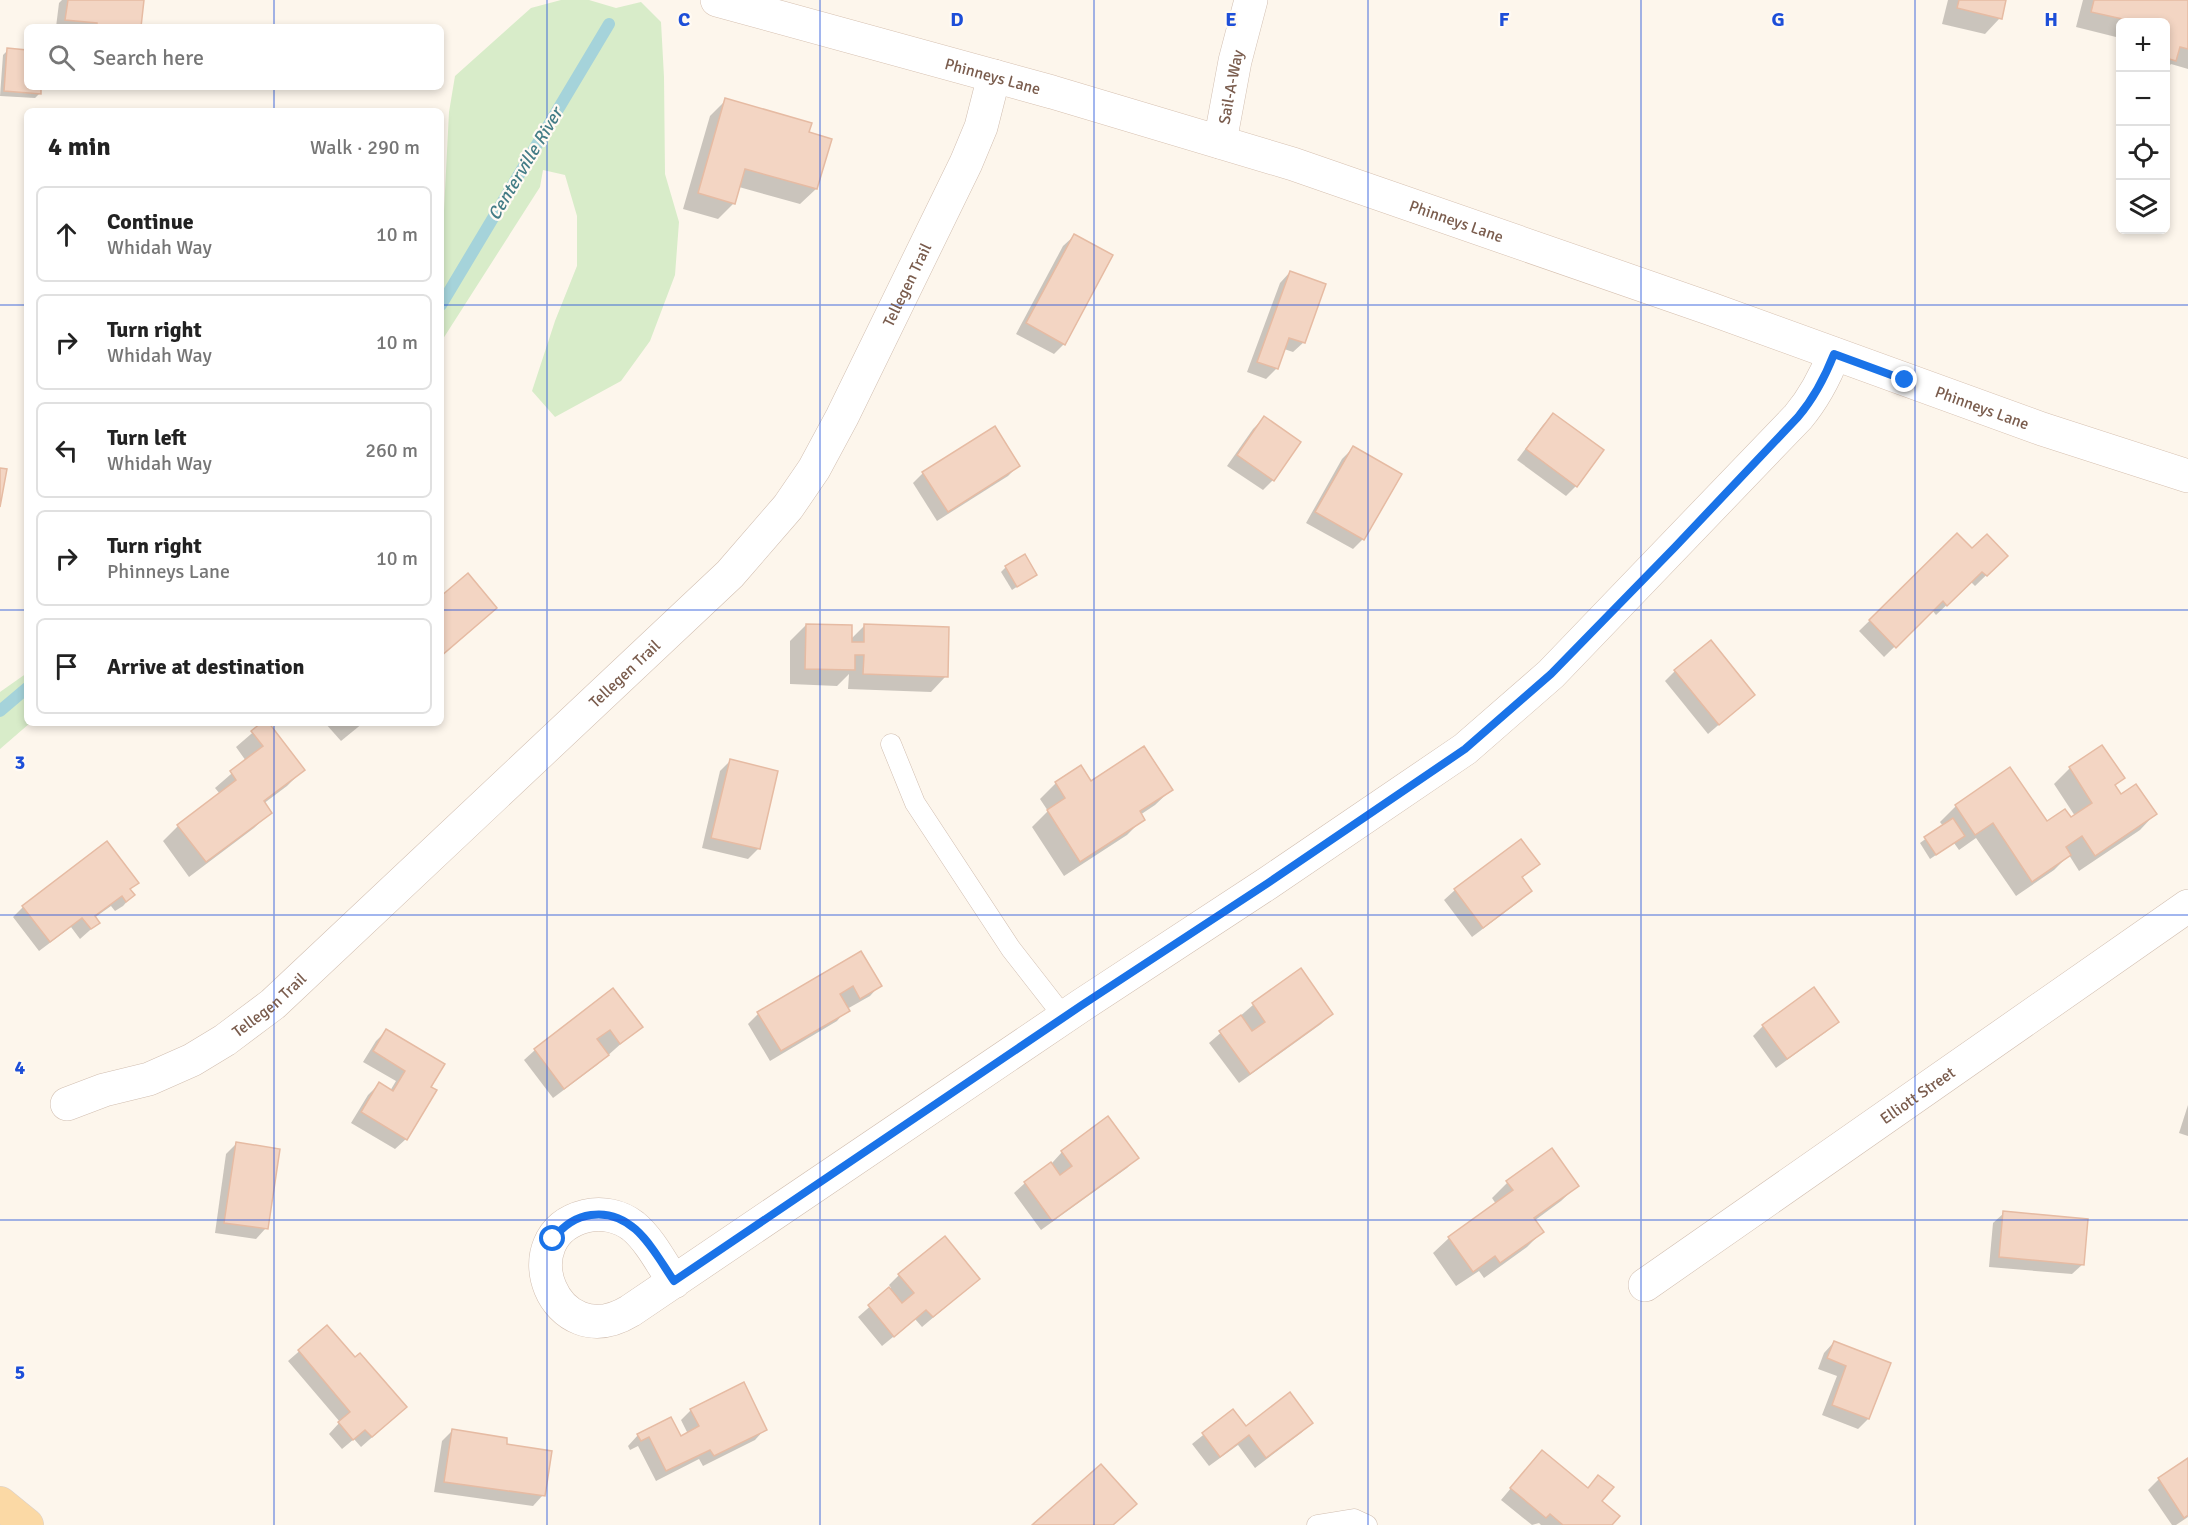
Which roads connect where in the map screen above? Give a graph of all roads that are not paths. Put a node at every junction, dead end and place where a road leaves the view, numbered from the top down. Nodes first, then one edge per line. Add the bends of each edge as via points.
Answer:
1 (717, 0) edge
2 (1251, 0) edge
3 (994, 76) junction
4 (1220, 142) junction
5 (1834, 354) junction
6 (2188, 476) edge
7 (891, 744) dead end
8 (2188, 906) edge
9 (1064, 1017) junction
10 (67, 1104) dead end
11 (674, 1281) dead end
12 (1645, 1285) dead end
13 (0, 1503) edge
14 (27, 1525) edge
15 (1317, 1525) edge
16 (1367, 1525) edge

1 - 3 street, Phinneys Lane
2 - 4 street, Sail-A-Way
3 - 4 street, Phinneys Lane
3 - 10 street, Tellegen Trail via 981,128 966,163 842,417 814,469 761,540 697,606 273,1004 192,1060 149,1079
4 - 5 street, Phinneys Lane
5 - 6 street, Phinneys Lane via 2042,429
5 - 9 street via 1826,376 1798,417 1559,665 1493,726 1415,783
7 - 9 lane via 915,803 1011,949
8 - 12 street, Elliott Street
9 - 11 street
13 - 14 main road
15 - 16 lane via 1354,1519

